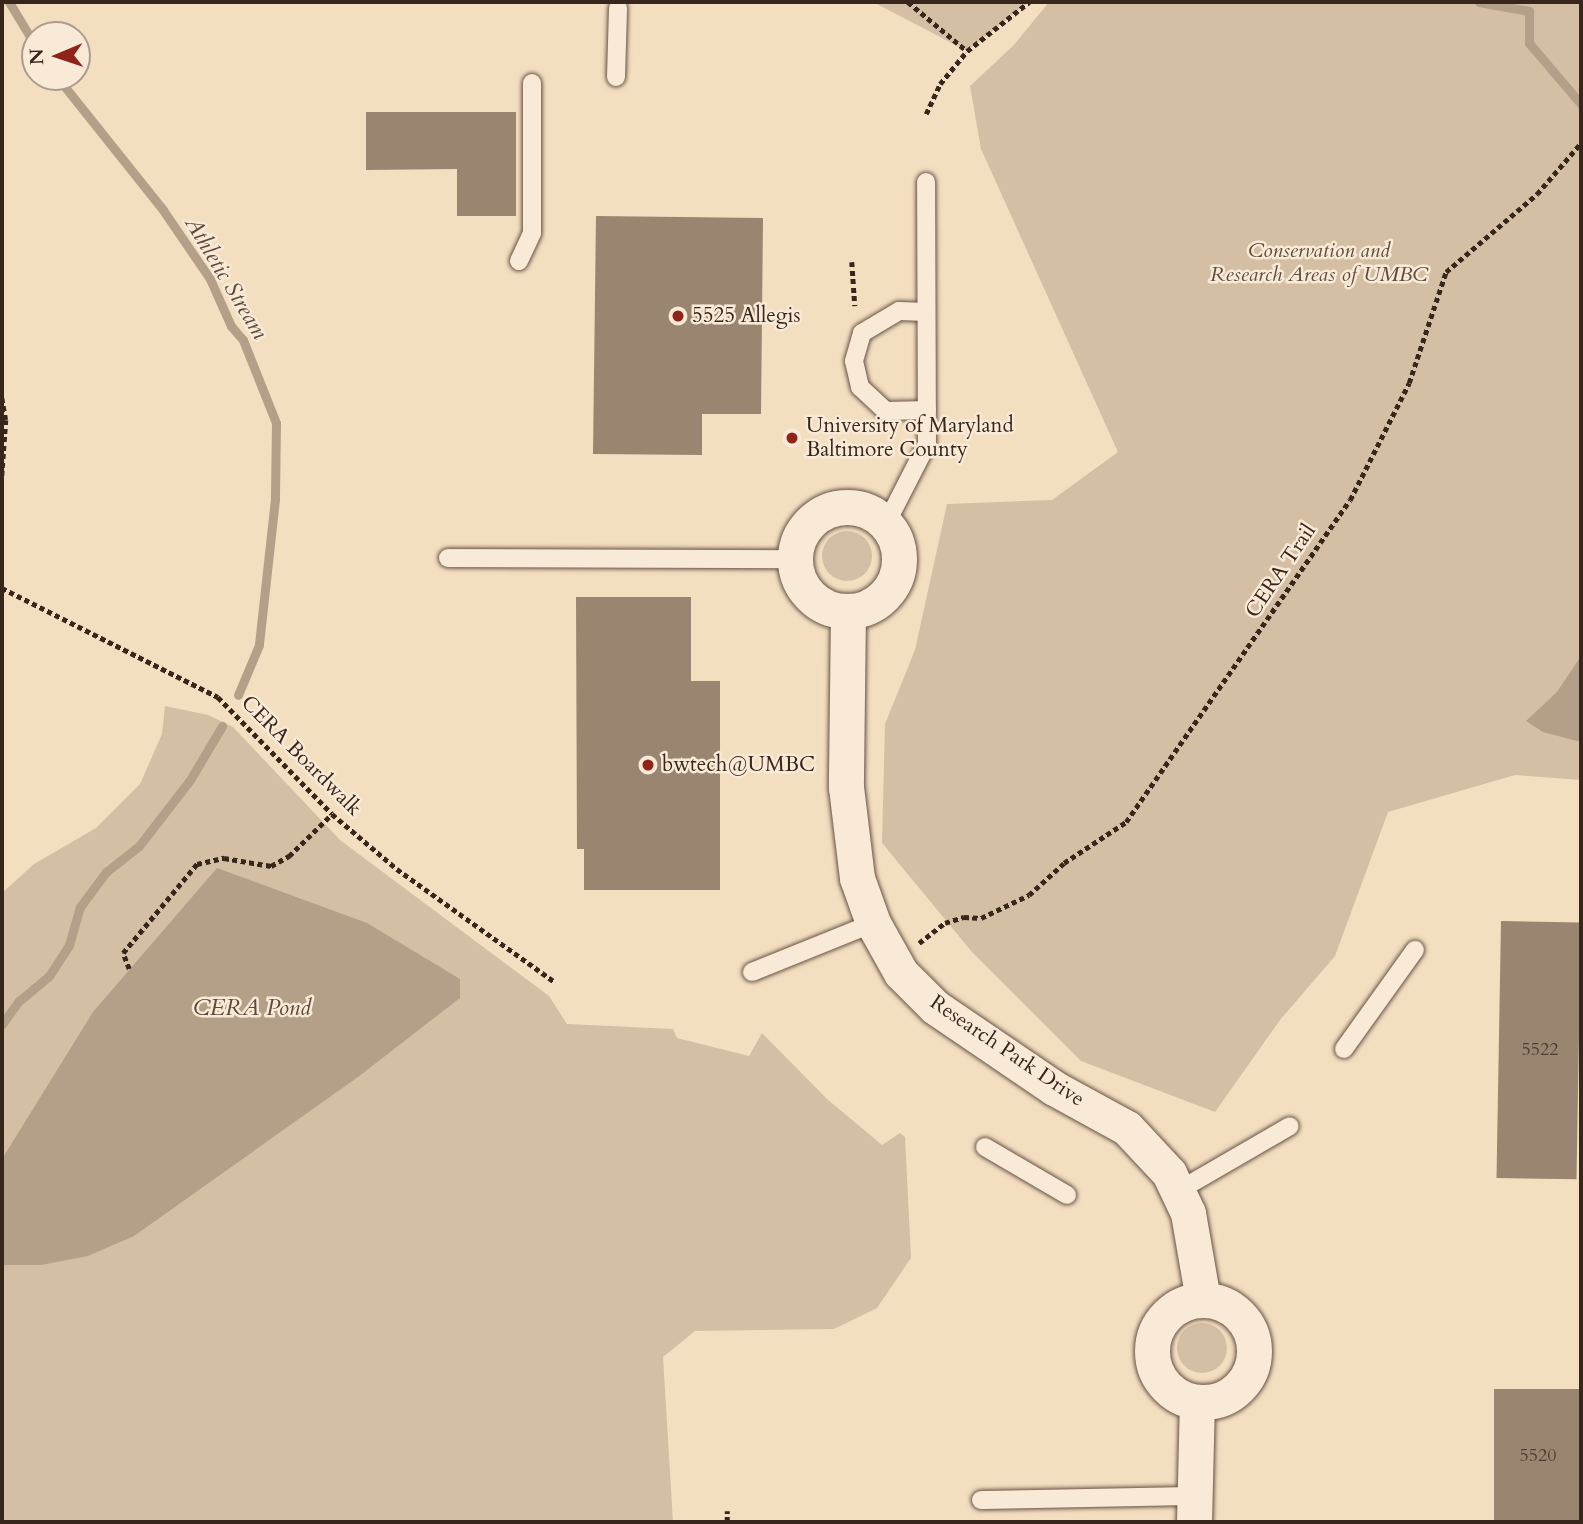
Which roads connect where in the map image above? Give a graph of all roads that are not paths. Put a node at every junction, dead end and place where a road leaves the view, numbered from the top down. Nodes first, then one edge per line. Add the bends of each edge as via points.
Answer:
1 (618, 8) dead end
2 (616, 77) dead end
3 (531, 83) dead end
4 (926, 182) dead end
5 (519, 261) dead end
6 (926, 312) junction
7 (927, 410) junction
8 (886, 524) junction
9 (448, 558) dead end
10 (795, 559) junction
11 (848, 612) junction
12 (873, 923) junction
13 (1415, 950) dead end
14 (752, 972) dead end
15 (1344, 1049) dead end
16 (1290, 1125) dead end
17 (985, 1147) dead end
18 (1178, 1191) junction
19 (1067, 1195) dead end
20 (1203, 1300) junction
21 (1197, 1403) junction
22 (981, 1500) dead end
23 (1194, 1509) edge

1 - 2 lane
3 - 5 lane via 532,233
4 - 6 lane
6 - 7 lane
6 - 7 lane via 899,310 862,333 854,361 860,387 886,411
7 - 8 lane via 927,444
8 - 10 street via 869,511 849,506 828,510 810,521 799,539
8 - 11 street via 898,545 899,569 889,590 871,606
9 - 10 lane
10 - 11 street via 797,576 811,596 831,609
11 - 12 street, Research Park Drive via 846,787 857,878
12 - 14 lane
12 - 18 street, Research Park Drive via 901,973 935,1007 1054,1088 1127,1128 1169,1173
13 - 15 lane
16 - 18 lane
17 - 19 lane
18 - 20 street, Research Park Drive via 1188,1213
20 - 21 street via 1186,1302 1159,1323 1151,1357 1166,1388
20 - 21 street via 1234,1311 1246,1323 1254,1355 1242,1385 1229,1396
21 - 23 street
22 - 23 lane

